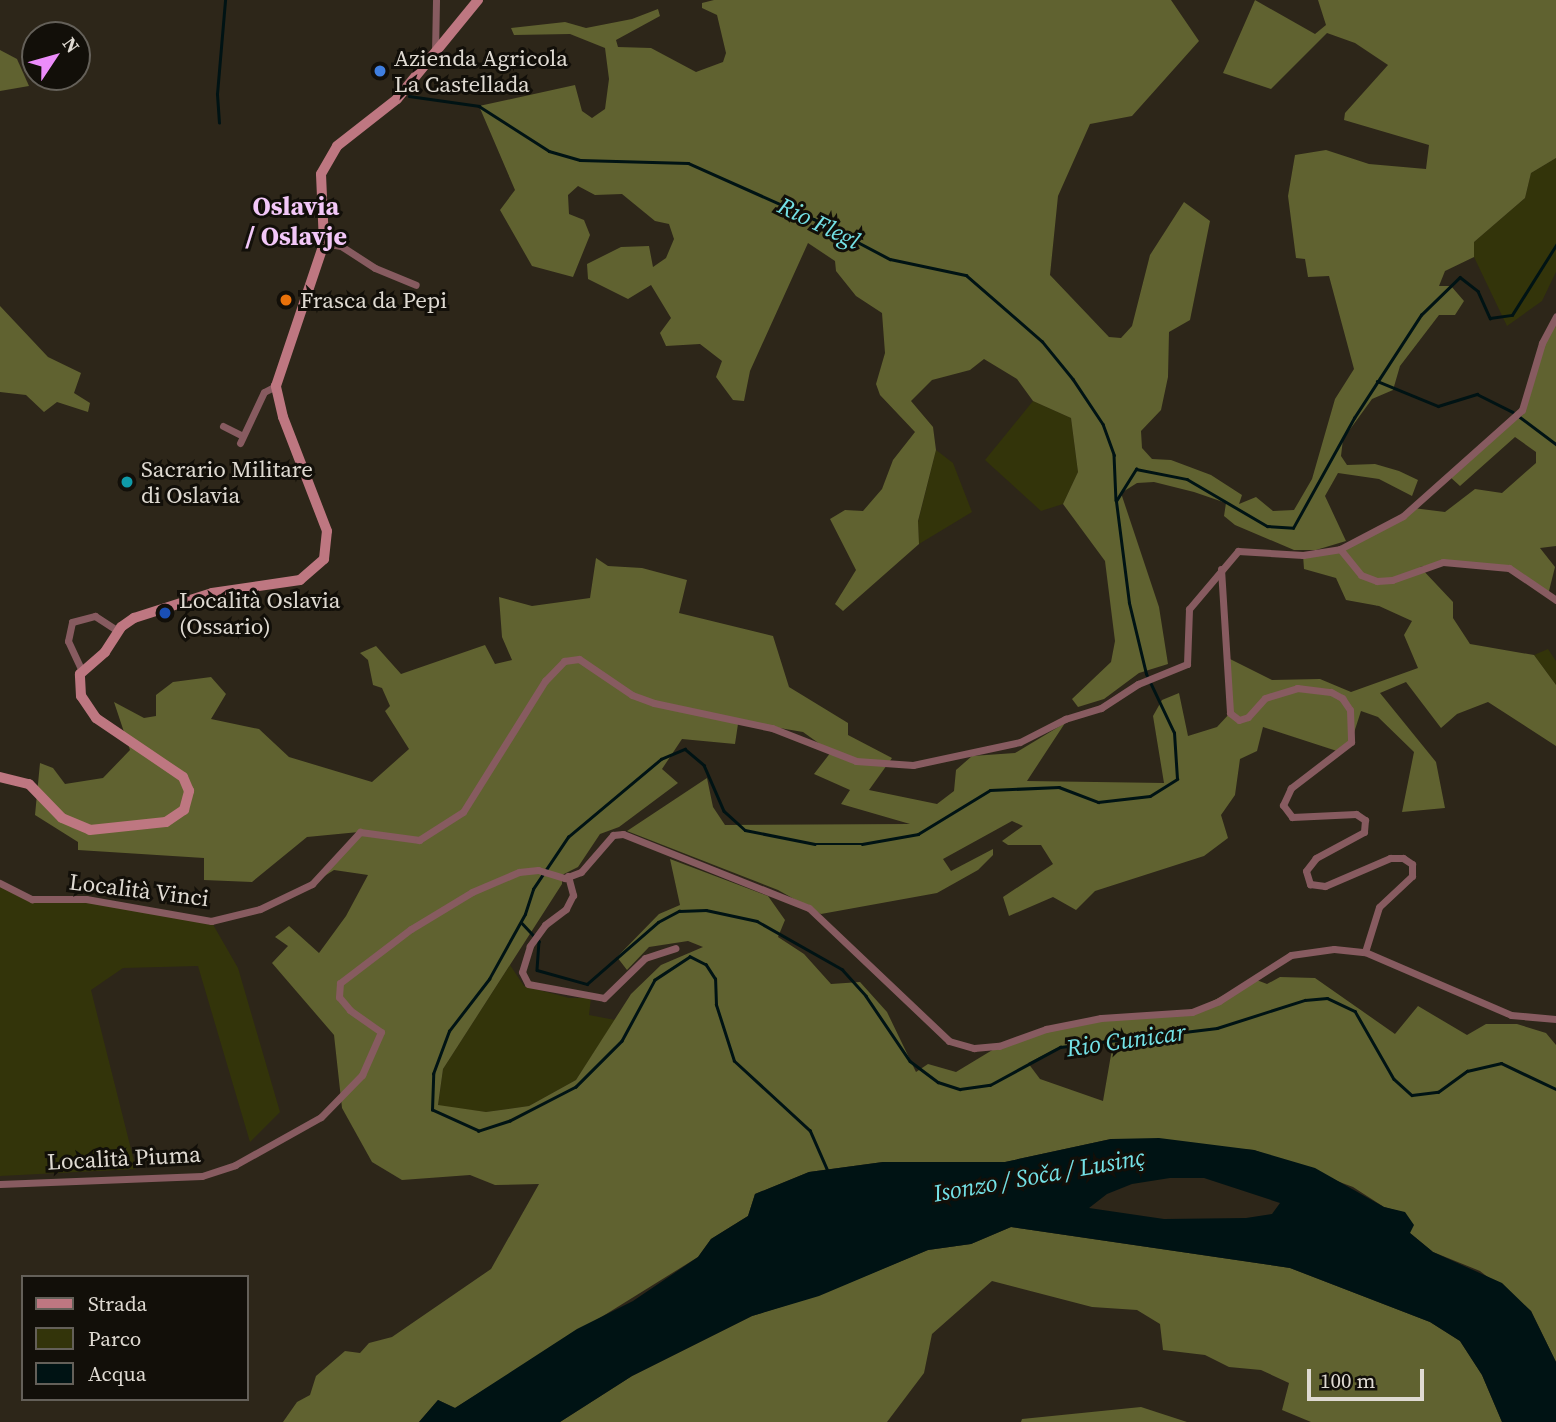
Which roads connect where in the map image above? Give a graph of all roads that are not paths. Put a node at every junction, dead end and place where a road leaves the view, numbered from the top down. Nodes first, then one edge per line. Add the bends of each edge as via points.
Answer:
1 (436, 0) edge
2 (478, 0) edge
3 (435, 53) junction
4 (324, 243) junction
5 (416, 285) dead end
6 (1556, 317) edge
7 (276, 386) junction
8 (223, 426) dead end
9 (1340, 549) junction
10 (1221, 569) junction
11 (1556, 600) edge
12 (118, 631) junction
13 (82, 671) junction
14 (0, 777) edge
15 (568, 876) junction
16 (0, 883) edge
17 (675, 948) dead end
18 (1365, 952) junction
19 (1556, 1019) edge
20 (0, 1184) edge

1 - 3 street
2 - 3 street
3 - 4 street via 380,113 337,146 324,166 319,191
4 - 5 street via 341,246 375,268
4 - 7 street via 281,360
6 - 9 street via 1542,343 1522,410 1514,419 1403,516
7 - 8 street via 264,391 241,440
7 - 12 street via 283,417 327,531 324,559 300,580 200,596 134,618
9 - 10 street via 1303,555 1238,551
9 - 11 street via 1361,575 1377,581 1443,562 1509,568
10 - 16 street, Località Vinci via 1189,609 1187,664 1145,680 1101,708 1065,719 1042,734 913,765 856,761 772,728 654,703 632,695 579,660 564,661 545,681 463,812 419,839 360,832 312,884 260,909 211,921 86,900 32,899
10 - 18 street via 1230,713 1238,720 1248,717 1265,698 1297,688 1331,692 1350,710 1351,742 1291,788 1283,805 1292,817 1356,814 1366,820 1364,832 1315,858 1306,871 1310,884 1325,886 1390,858 1412,864 1412,876 1379,907
12 - 13 street via 106,652
12 - 13 street via 95,615 72,622 68,641
13 - 14 street via 80,691 90,713 183,777 189,791 184,810 166,822 90,830 62,817 29,784
15 - 17 street via 573,895 566,909 545,925 530,946 522,972 528,984 604,998 645,958
15 - 18 street via 580,872 605,840 623,835 809,908 949,1041 974,1048 999,1046 1101,1018 1192,1012 1219,1001 1291,955 1334,949
15 - 20 street, Località Piuma via 550,876 538,870 519,872 472,892 411,929 340,983 339,998 381,1032 362,1075 321,1117 235,1165 202,1175
18 - 19 street via 1511,1015

